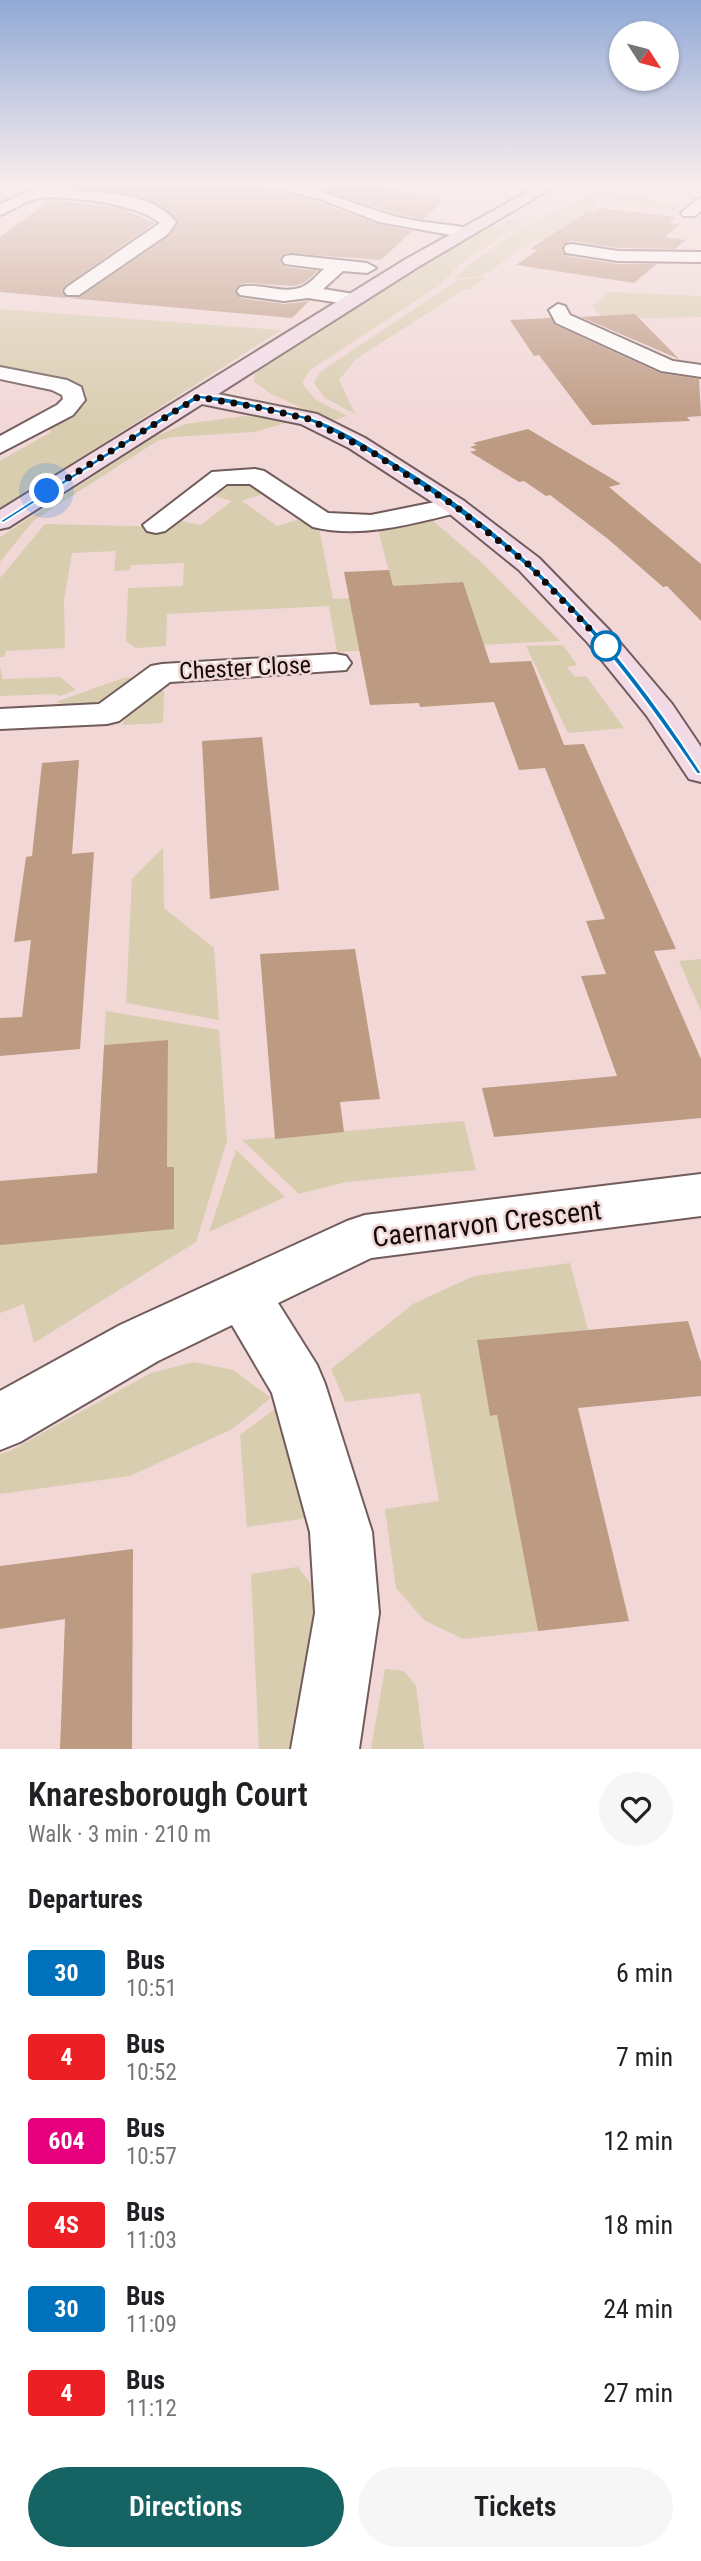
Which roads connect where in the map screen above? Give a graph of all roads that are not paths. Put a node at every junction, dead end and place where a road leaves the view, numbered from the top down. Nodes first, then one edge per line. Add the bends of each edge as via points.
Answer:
1 (114, 264) edge
2 (326, 264) edge
3 (411, 264) edge
4 (339, 265) junction
5 (367, 268) dead end
6 (73, 291) dead end
7 (246, 291) dead end
8 (308, 292) junction
9 (353, 299) junction
10 (558, 310) dead end
11 (701, 371) edge
12 (0, 373) edge
13 (198, 397) junction
14 (0, 446) edge
15 (455, 506) junction
16 (0, 521) edge
17 (156, 525) dead end
18 (335, 663) dead end
19 (0, 719) edge
20 (701, 772) edge
21 (701, 1195) edge
22 (243, 1296) junction
23 (0, 1422) edge
24 (325, 1749) edge

1 - 6 street
2 - 4 street
3 - 9 main road
4 - 5 street
4 - 8 street
7 - 8 street
8 - 9 street
9 - 13 main road
10 - 11 street via 563,319 668,367
12 - 14 street via 74,392 74,400 65,410
13 - 15 main road via 309,419 357,443
13 - 16 main road
15 - 17 street via 371,523 322,521 255,476 221,477
15 - 20 main road via 528,564 599,637 660,711
18 - 19 street, Chester Close via 162,673 107,714
21 - 22 street, Caernarvon Crescent via 365,1237
22 - 23 street, Caernarvon Crescent via 139,1343
22 - 24 street via 297,1384 341,1532 347,1613

